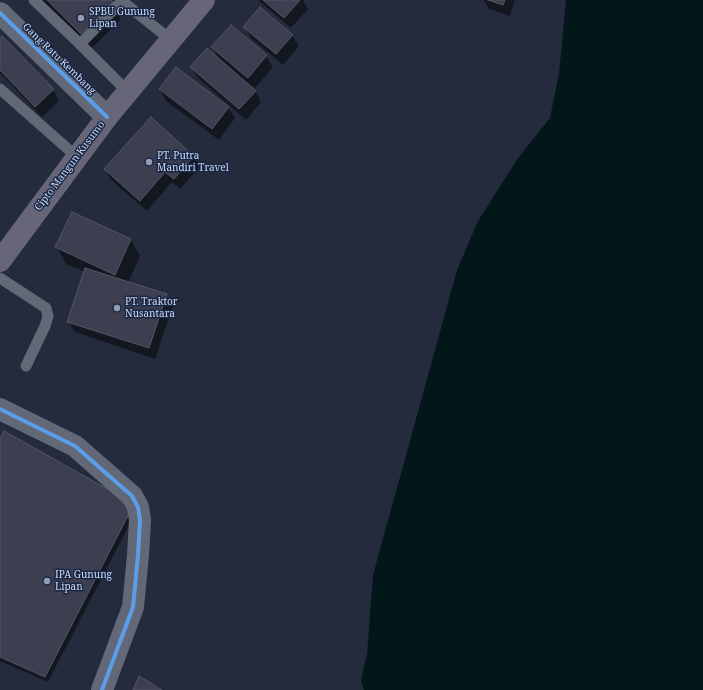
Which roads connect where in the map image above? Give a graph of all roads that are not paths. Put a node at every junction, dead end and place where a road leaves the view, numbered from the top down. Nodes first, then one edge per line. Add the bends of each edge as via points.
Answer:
1 (34, 0) edge
2 (204, 0) edge
3 (0, 14) edge
4 (171, 40) junction
5 (80, 44) junction
6 (0, 88) edge
7 (127, 91) junction
8 (107, 117) junction
9 (78, 157) junction
10 (0, 261) edge
11 (0, 278) edge
12 (26, 366) dead end
13 (0, 409) edge
14 (102, 690) edge

1 - 5 lane
2 - 4 highway, Cipto Mangun Kusumo
3 - 8 street, Gang Ratu Kembang
4 - 5 lane via 122,1
4 - 7 highway, Cipto Mangun Kusumo
5 - 7 lane
6 - 9 lane
7 - 8 highway, Cipto Mangun Kusumo
8 - 9 highway, Cipto Mangun Kusumo
9 - 10 highway, Cipto Mangun Kusumo
11 - 12 lane via 46,308 46,326
13 - 14 street via 75,446 132,496 138,507 140,520 133,607

